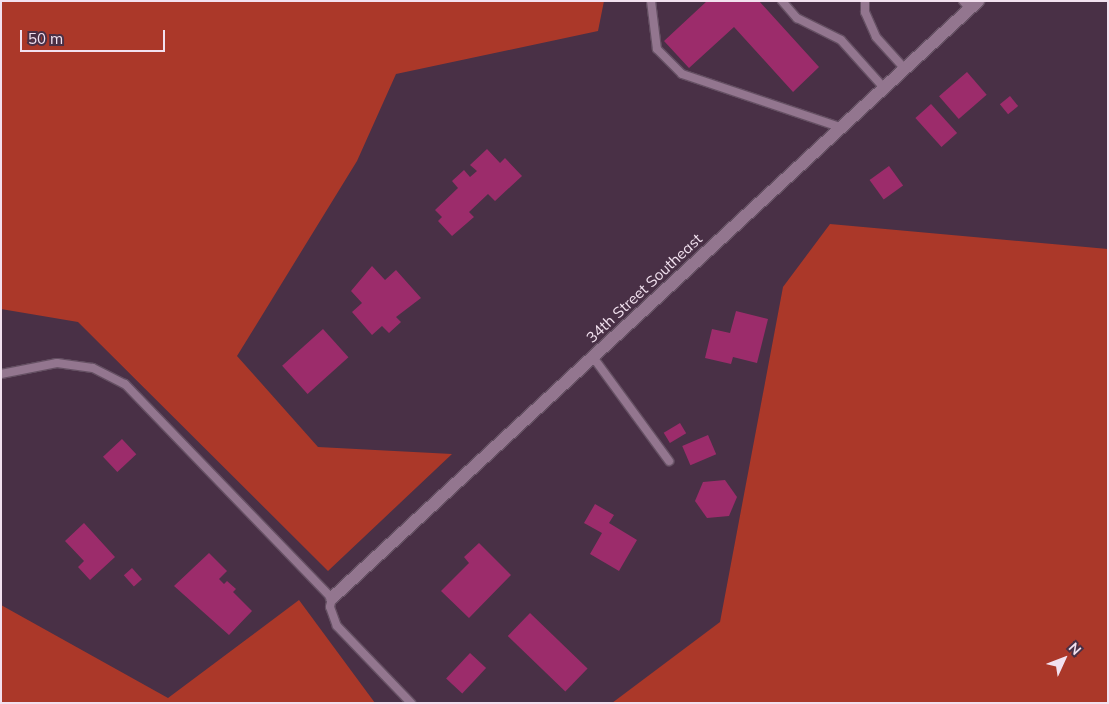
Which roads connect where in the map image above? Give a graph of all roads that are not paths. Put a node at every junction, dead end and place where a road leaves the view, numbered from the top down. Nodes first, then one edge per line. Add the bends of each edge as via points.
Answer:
1 (651, 1) edge
2 (782, 1) edge
3 (865, 1) edge
4 (970, 4) edge
5 (905, 69) junction
6 (884, 88) junction
7 (842, 128) junction
8 (593, 357) junction
9 (1, 374) edge
10 (669, 461) dead end
11 (332, 598) junction
12 (412, 703) edge

1 - 7 lane via 657,49 682,74
2 - 6 lane via 797,18 841,40
3 - 5 lane via 865,12 876,37
4 - 5 street, 34th Street Southeast
5 - 6 street, 34th Street Southeast
6 - 7 street, 34th Street Southeast
7 - 8 street, 34th Street Southeast
8 - 10 lane
8 - 11 street, 34th Street Southeast
9 - 11 lane via 57,363 93,368 125,384
11 - 12 lane via 330,607 338,626

